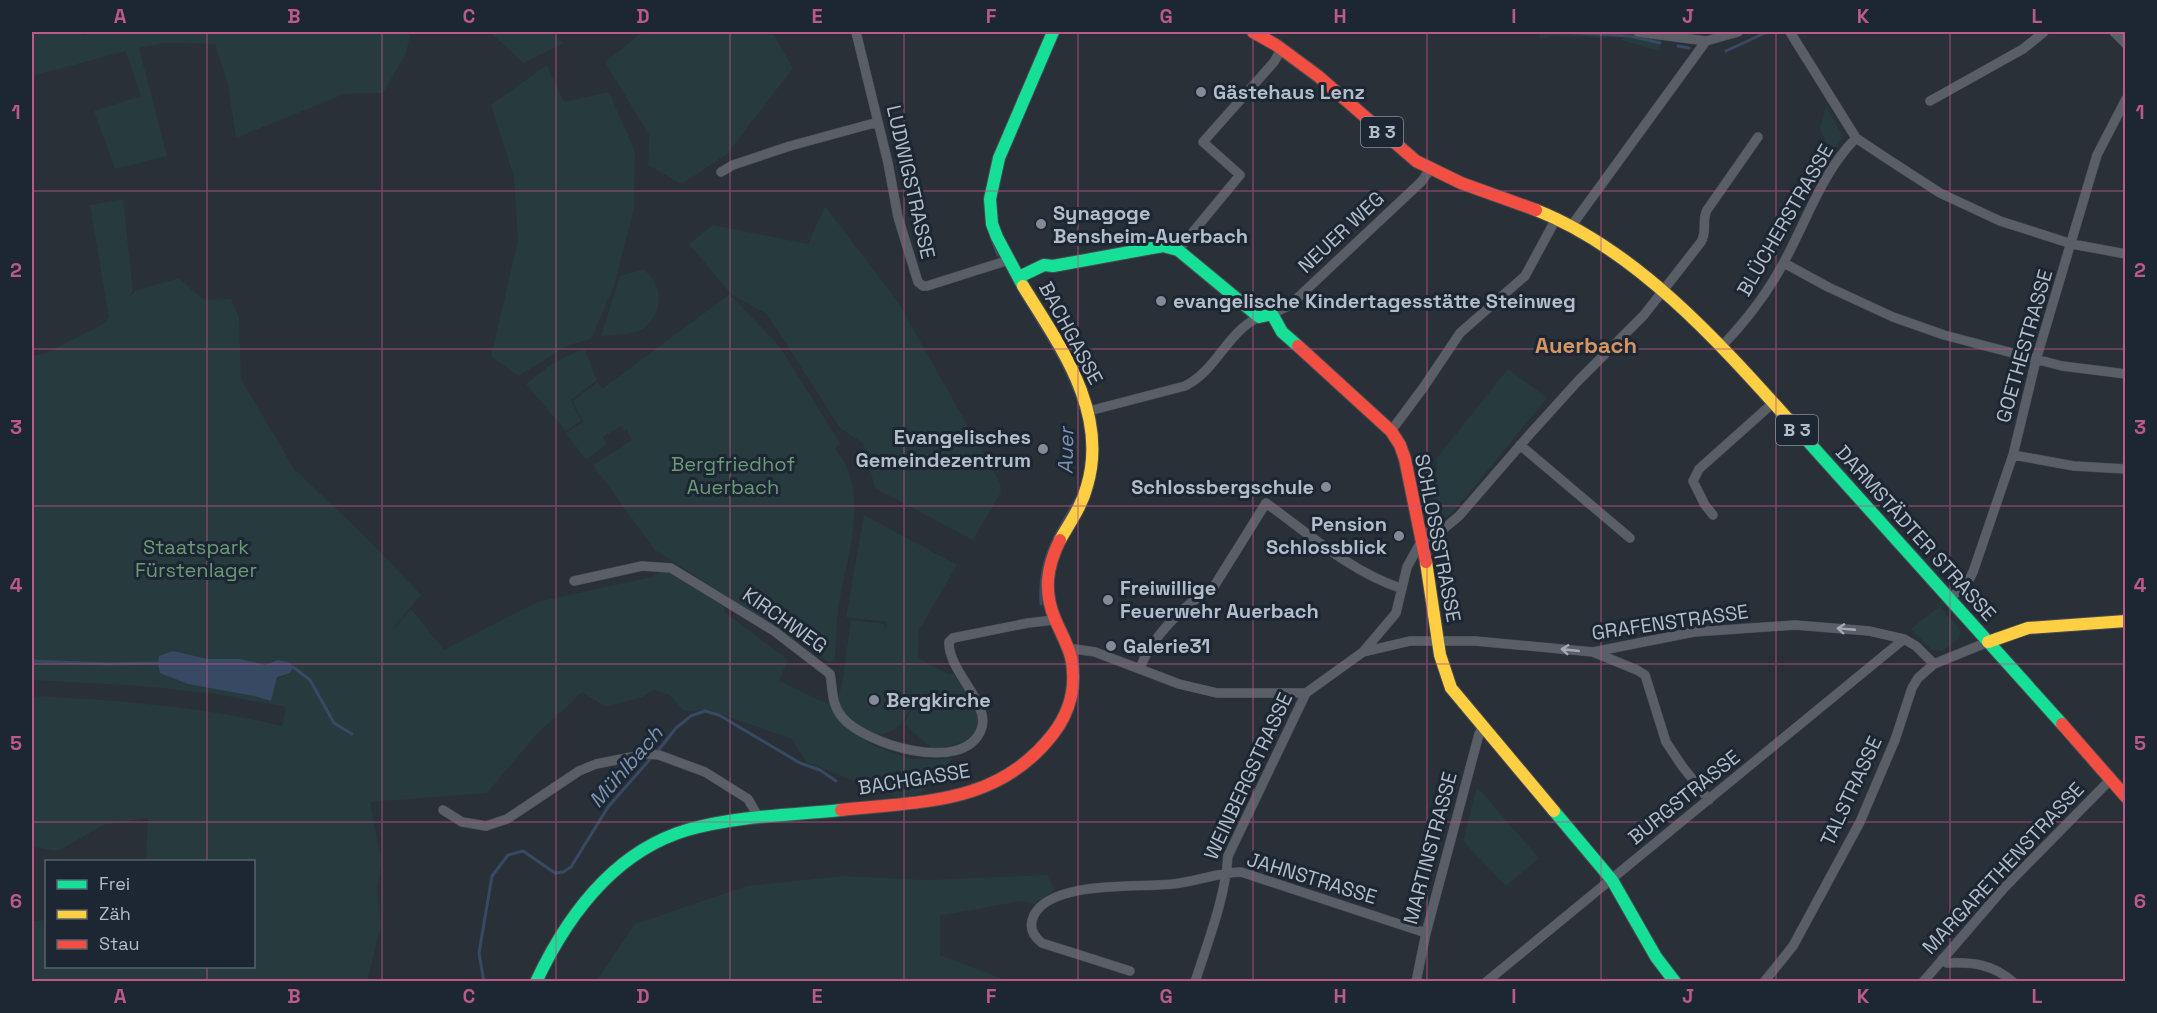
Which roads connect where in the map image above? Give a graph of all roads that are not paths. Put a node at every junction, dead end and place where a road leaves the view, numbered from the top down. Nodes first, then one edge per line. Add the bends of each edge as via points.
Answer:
1 (856, 32) edge
2 (1053, 32) edge
3 (1253, 32) edge
4 (1638, 32) edge
5 (1738, 32) edge
6 (1790, 32) edge
7 (2044, 32) edge
8 (2114, 32) edge
9 (1706, 41) junction
10 (2126, 44) edge
11 (1282, 48) junction
12 (2126, 99) edge
13 (1930, 101) dead end
14 (878, 122) junction
15 (1758, 137) dead end
16 (1856, 138) junction
17 (1430, 170) junction
18 (721, 172) dead end
19 (1557, 217) junction
20 (1572, 225) junction
21 (2072, 244) junction
22 (1178, 250) junction
23 (2126, 254) edge
24 (1009, 260) junction
25 (1784, 263) junction
26 (1019, 277) junction
27 (1662, 292) junction
28 (1272, 314) junction
29 (1259, 317) junction
30 (1721, 347) junction
31 (2036, 360) junction
32 (2126, 374) edge
33 (1773, 403) junction
34 (1089, 411) junction
35 (1391, 431) junction
36 (1520, 445) junction
37 (2013, 455) junction
38 (2126, 469) edge
39 (1713, 515) dead end
40 (1630, 538) dead end
41 (1422, 540) junction
42 (574, 581) dead end
43 (1400, 588) junction
44 (1950, 597) junction
45 (1054, 620) junction
46 (2126, 621) edge
47 (1904, 639) junction
48 (1437, 642) junction
49 (1988, 642) junction
50 (1068, 648) junction
51 (1363, 652) junction
52 (1593, 652) junction
53 (1934, 664) junction
54 (1140, 668) junction
55 (1306, 693) junction
56 (1484, 726) junction
57 (2110, 780) junction
58 (2126, 796) edge
59 (1709, 800) junction
60 (443, 810) dead end
61 (759, 818) junction
62 (1227, 872) junction
63 (1612, 880) junction
64 (1426, 933) junction
65 (1942, 959) junction
66 (1130, 971) dead end
67 (536, 981) edge
68 (1195, 981) edge
69 (1416, 981) edge
70 (1486, 981) edge
71 (1675, 981) edge
72 (1764, 981) edge
73 (1923, 981) edge
74 (2013, 981) edge

1 - 14 street, LUDWIGSTRASSE
2 - 24 main road, BACHGASSE via 990,190 990,214
3 - 11 main road, DARMSTÄDTER STRASSE / B 3
4 - 9 street
5 - 9 street
6 - 16 street
7 - 13 street via 2023,49
8 - 10 street
9 - 20 street
11 - 17 main road, DARMSTÄDTER STRASSE / B 3
11 - 22 street via 1203,142 1240,175
12 - 21 street, GOETHESTRASSE via 2097,155
14 - 18 street via 733,165
14 - 24 street, LUDWIGSTRASSE via 898,217 920,284 927,286
15 - 27 street via 1707,210 1707,230 1701,242
16 - 21 street via 1964,205
16 - 25 street, BLÜCHERSTRASSE via 1829,172
17 - 19 main road, DARMSTÄDTER STRASSE / B 3
17 - 28 street, NEUER WEG via 1290,304
19 - 20 main road, DARMSTÄDTER STRASSE / B 3
19 - 35 street via 1525,276 1460,333
20 - 27 main road, DARMSTÄDTER STRASSE / B 3 via 1616,254
21 - 23 street
21 - 31 street, GOETHESTRASSE
22 - 26 main road via 1163,246 1044,266
22 - 29 main road
24 - 26 main road, BACHGASSE
25 - 30 street, BLÜCHERSTRASSE via 1755,309
25 - 31 street via 1893,317
26 - 34 main road, BACHGASSE via 1070,366
27 - 30 main road, DARMSTÄDTER STRASSE / B 3
27 - 36 street
28 - 29 main road
28 - 35 main road, SCHLOSSSTRASSE via 1282,332
29 - 34 street via 1236,333 1205,372 1185,386
30 - 33 main road, DARMSTÄDTER STRASSE / B 3
31 - 32 street
31 - 37 street, GOETHESTRASSE
33 - 39 street via 1698,469 1693,481
33 - 44 main road, DARMSTÄDTER STRASSE / B 3
34 - 45 main road, BACHGASSE via 1093,451 1089,478 1084,497 1048,571 1047,593
35 - 41 main road, SCHLOSSSTRASSE via 1405,459
36 - 40 street
36 - 41 street via 1459,516
37 - 38 street via 2073,466
37 - 44 street, GOETHESTRASSE via 1973,572
41 - 43 street
41 - 48 main road, SCHLOSSSTRASSE
42 - 45 street, KIRCHWEG via 642,566 671,568 754,618 830,674 832,700 851,727 866,736 930,754 971,742 983,721 949,650 949,642
43 - 51 street via 1396,613
43 - 54 street via 1378,581 1351,565 1266,503 1213,588 1201,594 1151,645
44 - 49 main road, DARMSTÄDTER STRASSE / B 3
45 - 50 main road, BACHGASSE
46 - 49 main road via 2028,628
47 -> 52 street, GRAFENSTRASSE via 1869,631 1795,625 1694,632
47 - 53 street, GRAFENSTRASSE
47 - 59 street, BURGSTRASSE
48 - 51 street, GRAFENSTRASSE via 1410,641
52 -> 48 street, GRAFENSTRASSE via 1475,641
48 - 56 main road, SCHLOSSSTRASSE via 1451,688
49 - 53 street, TALSTRASSE
49 - 57 main road, DARMSTÄDTER STRASSE / B 3
50 - 54 street via 1095,652
50 - 61 main road, BACHGASSE via 1073,686 1064,718 1037,753 992,785 951,797
51 - 55 street
52 - 59 street via 1645,675 1666,742
53 - 72 street, TALSTRASSE via 1912,688 1860,822 1793,946
54 - 55 street via 1179,684 1217,693
55 - 62 street, WEINBERGSTRASSE via 1228,856
56 - 63 main road, SCHLOSSSTRASSE
56 - 64 street, MARTINSTRASSE
57 - 58 main road, DARMSTÄDTER STRASSE / B 3
57 - 65 street, MARGARETHENSTRASSE via 2004,888
59 - 63 street, BURGSTRASSE
60 - 61 street via 462,822 486,826 507,819 579,771 596,764 654,755 705,772 748,799
61 - 67 main road, BACHGASSE via 700,825 658,842 626,863 588,896 562,931
62 - 64 street, JAHNSTRASSE via 1253,874
62 - 66 street, WEINBERGSTRASSE via 1175,884 1070,891 1035,912 1031,928 1042,944
62 - 68 street, JAHNSTRASSE
63 - 70 street, BURGSTRASSE
63 - 71 main road, SCHLOSSSTRASSE via 1656,957
64 - 69 street, MARTINSTRASSE
65 - 73 street, MARGARETHENSTRASSE
65 - 74 street via 1947,963 1989,966

